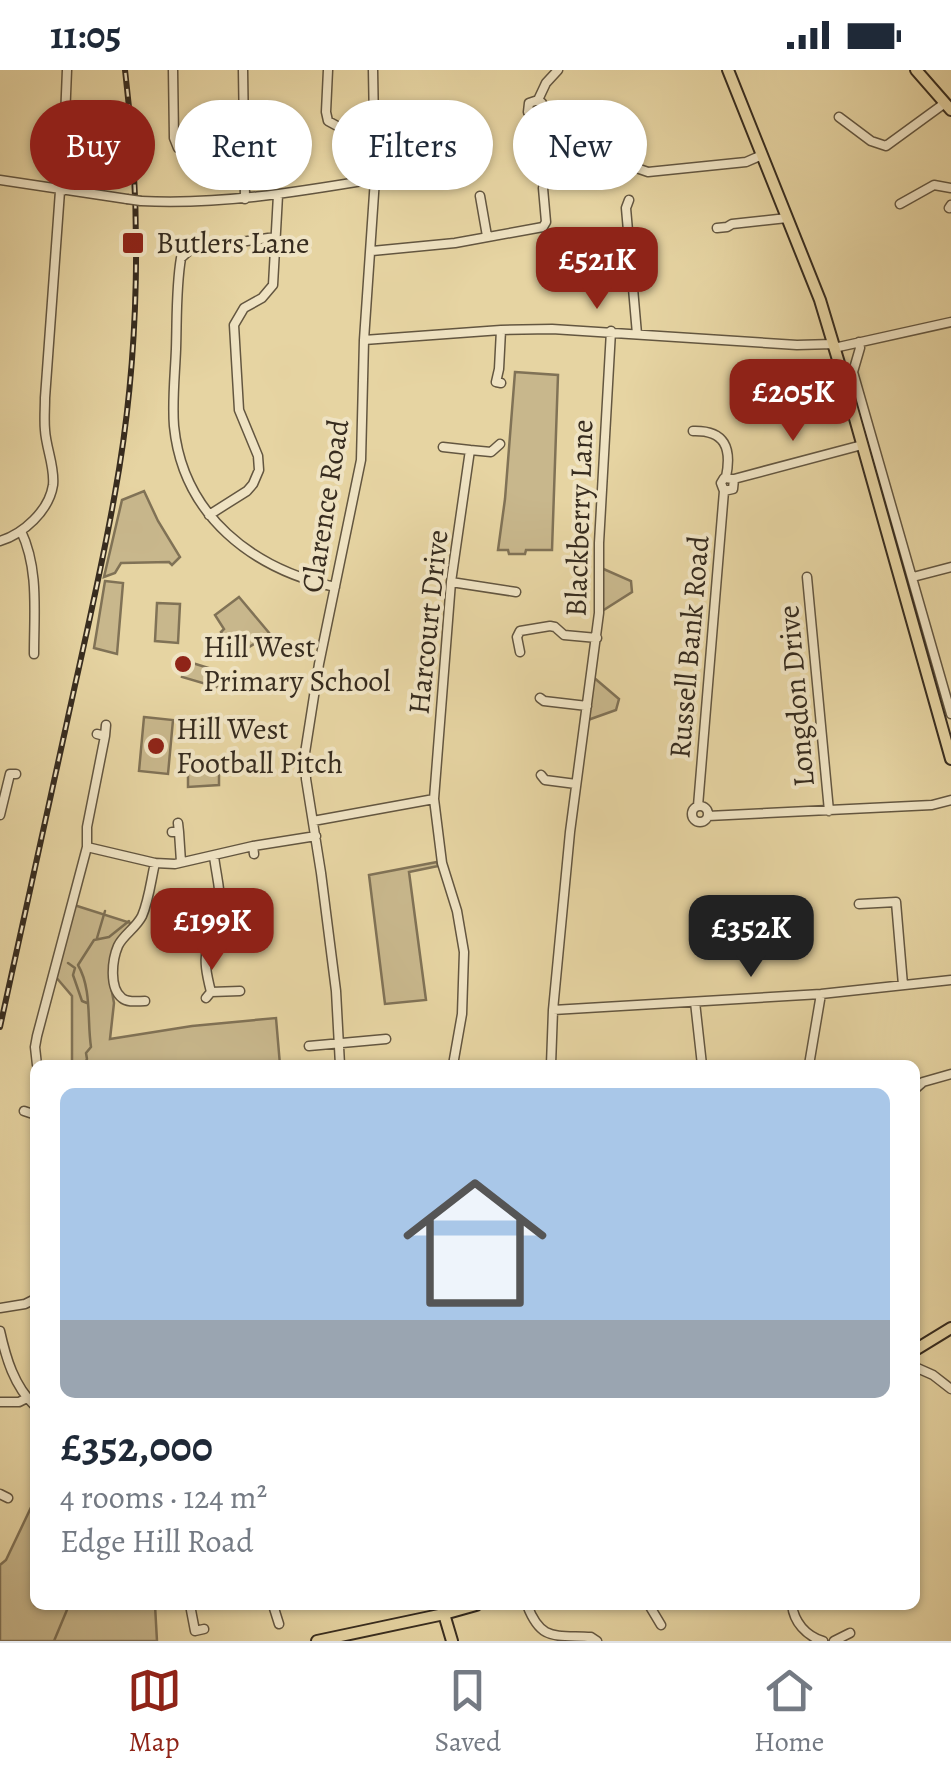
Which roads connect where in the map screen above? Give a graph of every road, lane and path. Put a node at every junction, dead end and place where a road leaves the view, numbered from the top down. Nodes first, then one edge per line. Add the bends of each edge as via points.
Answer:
1 (67, 70) edge
2 (172, 70) edge
3 (243, 70) edge
4 (373, 70) edge
5 (728, 70) edge
6 (916, 70) edge
7 (554, 71) edge
8 (324, 72) edge
9 (243, 100) edge
10 (374, 100) edge
11 (538, 100) dead end
12 (948, 106) edge
13 (839, 117) dead end
14 (332, 123) edge
15 (175, 140) edge
16 (762, 155) junction
17 (647, 172) edge
18 (0, 180) edge
19 (332, 186) edge
20 (951, 188) edge
21 (244, 190) edge
22 (374, 190) edge
23 (542, 190) edge
24 (61, 191) junction
25 (278, 196) junction
26 (481, 196) dead end
27 (244, 198) junction
28 (629, 200) dead end
29 (900, 204) dead end
30 (787, 218) junction
31 (717, 228) dead end
32 (275, 236) junction
33 (487, 236) junction
34 (372, 251) junction
35 (951, 322) edge
36 (501, 330) junction
37 (611, 331) junction
38 (637, 334) junction
39 (364, 340) junction
40 (859, 342) junction
41 (833, 346) junction
42 (496, 383) dead end
43 (693, 432) dead end
44 (500, 444) dead end
45 (862, 445) junction
46 (443, 447) dead end
47 (470, 450) junction
48 (491, 452) junction
49 (490, 465) dead end
50 (730, 478) junction
51 (210, 515) junction
52 (21, 531) junction
53 (0, 541) edge
54 (951, 567) edge
55 (808, 576) dead end
56 (913, 577) junction
57 (451, 582) junction
58 (335, 587) junction
59 (516, 592) dead end
60 (597, 638) junction
61 (520, 652) dead end
62 (34, 654) dead end
63 (540, 698) dead end
64 (587, 706) junction
65 (951, 714) edge
66 (106, 725) dead end
67 (951, 759) edge
68 (9, 773) edge
69 (541, 775) dead end
70 (576, 784) junction
71 (434, 799) junction
72 (951, 800) edge
73 (829, 811) junction
74 (0, 815) edge
75 (313, 821) junction
76 (176, 829) dead end
77 (316, 836) junction
78 (87, 847) junction
79 (214, 856) junction
80 (155, 862) junction
81 (182, 862) junction
82 (859, 904) dead end
83 (951, 980) edge
84 (903, 985) junction
85 (240, 991) dead end
86 (821, 994) junction
87 (123, 999) junction
88 (145, 1001) dead end
89 (695, 1002) junction
90 (119, 1010) dead end
91 (553, 1010) junction
92 (386, 1039) dead end
93 (340, 1043) junction
94 (309, 1046) dead end
95 (37, 1060) edge
96 (340, 1060) edge
97 (454, 1060) edge
98 (550, 1060) edge
99 (701, 1060) edge
100 (810, 1060) edge
101 (951, 1074) edge
102 (920, 1085) edge
103 (30, 1301) edge
104 (0, 1308) edge
105 (951, 1328) edge
106 (0, 1330) edge
107 (920, 1347) edge
108 (3, 1361) edge
109 (920, 1369) edge
110 (951, 1389) edge
111 (30, 1401) edge
112 (0, 1402) edge
113 (30, 1402) edge
114 (271, 1610) edge
115 (442, 1610) edge
116 (528, 1610) edge
117 (652, 1610) edge
118 (793, 1610) edge
119 (280, 1624) dead end
120 (661, 1625) dead end
121 (846, 1633) dead end
122 (317, 1641) edge
123 (452, 1641) edge
124 (597, 1641) edge
125 (822, 1641) edge
126 (834, 1641) edge

1 - 24 street
2 - 15 street
3 - 9 street
4 - 10 street, Clarence Road
5 - 16 main road
6 - 12 main road
7 - 11 street
8 - 14 street
12 - 13 street via 886,146
16 - 17 street
16 - 30 main road
18 - 24 street
19 - 25 street
20 - 29 street via 934,185
21 - 27 street
22 - 34 street, Clarence Road
23 - 33 street via 542,227
24 - 27 street, bridge via 141,201
24 - 52 street via 44,398 52,492
25 - 27 street
25 - 32 street
26 - 33 street
28 - 38 street
30 - 31 street
30 - 41 main road
32 - 51 street via 273,285 244,308 234,326 239,410 259,470 246,491
32 - 51 street via 191,249 182,258 175,430 185,472
33 - 34 street
34 - 39 street, Clarence Road
35 - 40 street
36 - 37 street
36 - 39 street
36 - 42 street
37 - 38 street
37 - 60 street, Blackberry Lane
38 - 41 street
39 - 58 street, Clarence Road via 361,460
40 - 41 street
40 - 56 street via 852,372
41 - 45 main road
43 - 50 street via 717,431
44 - 48 street
45 - 50 street
45 - 67 main road
46 - 47 street
47 - 48 street
47 - 57 street, Harcourt Drive
48 - 49 street
50 - 73 street, Russell Bank Road via 698,806 708,816
51 - 58 street via 268,564
52 - 53 street
52 - 62 street via 33,564
54 - 56 street
55 - 73 street, Longdon Drive
56 - 65 street
57 - 59 street
57 - 71 street, Harcourt Drive
58 - 75 street, Clarence Road via 305,754
60 - 61 street via 535,628 518,633
60 - 64 street, Blackberry Lane
63 - 64 street
64 - 70 street, Blackberry Lane
66 - 78 street
68 - 74 street
69 - 70 street
70 - 91 street, Blackberry Lane
71 - 75 street
71 - 97 street, Harcourt Drive via 464,952
72 - 73 street, Russell Bank Road
75 - 77 street, Clarence Road
76 - 81 street
77 - 79 street
77 - 93 street, Clarence Road
78 - 80 street
78 - 95 street via 36,1036
79 - 81 street
79 - 85 street via 220,909 206,955 208,995
80 - 81 street
80 - 87 street via 140,920 118,945 114,985
82 - 84 street via 896,902
83 - 84 street
84 - 86 street
86 - 89 street
86 - 100 street
87 - 88 street
87 - 90 street
89 - 91 street
89 - 99 street
91 - 98 street, Blackberry Lane
92 - 93 street
93 - 94 street
93 - 96 street, Clarence Road
101 - 102 street
103 - 104 street
105 - 107 main road
106 - 108 street
108 - 111 street
109 - 110 street
112 - 113 street
114 - 119 street
115 - 122 main road
115 - 123 main road
116 - 124 street via 540,1634
117 - 120 street
118 - 125 street via 801,1627
121 - 126 street

